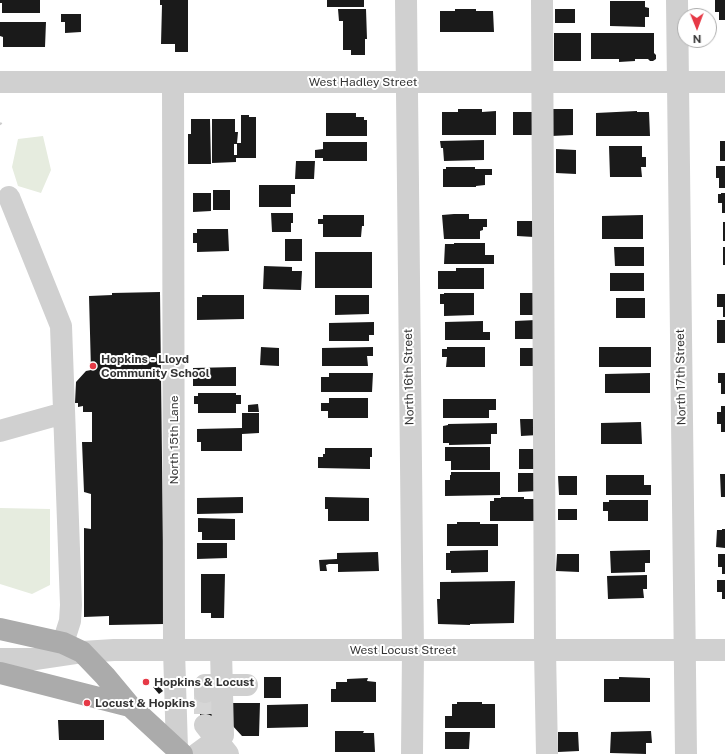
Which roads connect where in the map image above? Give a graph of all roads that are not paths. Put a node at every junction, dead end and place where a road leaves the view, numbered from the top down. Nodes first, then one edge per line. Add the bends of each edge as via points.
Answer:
1 (406, 0) edge
2 (542, 0) edge
3 (676, 0) edge
4 (406, 81) junction
5 (0, 82) edge
6 (173, 82) junction
7 (543, 82) junction
8 (725, 82) edge
9 (677, 83) junction
10 (9, 197) dead end
11 (64, 413) junction
12 (0, 431) edge
13 (0, 629) edge
14 (72, 647) junction
15 (684, 649) junction
16 (174, 650) junction
17 (221, 650) junction
18 (413, 650) junction
19 (545, 650) junction
20 (725, 650) edge
21 (0, 659) edge
22 (0, 673) edge
23 (247, 685) dead end
24 (214, 688) junction
25 (130, 706) junction
26 (219, 739) edge
27 (185, 752) edge
28 (244, 754) edge
29 (412, 754) edge
30 (546, 754) edge
31 (686, 754) edge

1 - 4 street, North 16th Street
2 - 7 street
3 - 9 street, North 17th Street
4 - 6 street, West Hadley Street
4 - 7 street, West Hadley Street
4 - 18 street, North 16th Street
5 - 6 street, West Hadley Street
6 - 16 street, North 15th Lane
7 - 9 street, West Hadley Street
7 - 19 street
8 - 9 street, West Hadley Street
9 - 15 street, North 17th Street
10 - 11 street via 61,326
11 - 12 street
11 - 14 street
13 - 14 main road, West Locust Street
14 - 16 street, West Locust Street
14 - 21 street, West Locust Street via 35,659
14 - 25 main road via 105,676
15 - 19 street, West Locust Street
15 - 20 street, West Locust Street
15 - 31 street, North 17th Street
16 - 17 street, West Locust Street
16 - 27 street, North 15th Lane
17 - 18 street, West Locust Street
17 - 24 street
18 - 19 street, West Locust Street
18 - 29 street, North 16th Street
19 - 30 street
22 - 25 main road
23 - 24 street
24 - 26 street
25 - 27 main road
26 - 27 street
26 - 28 street via 233,742

